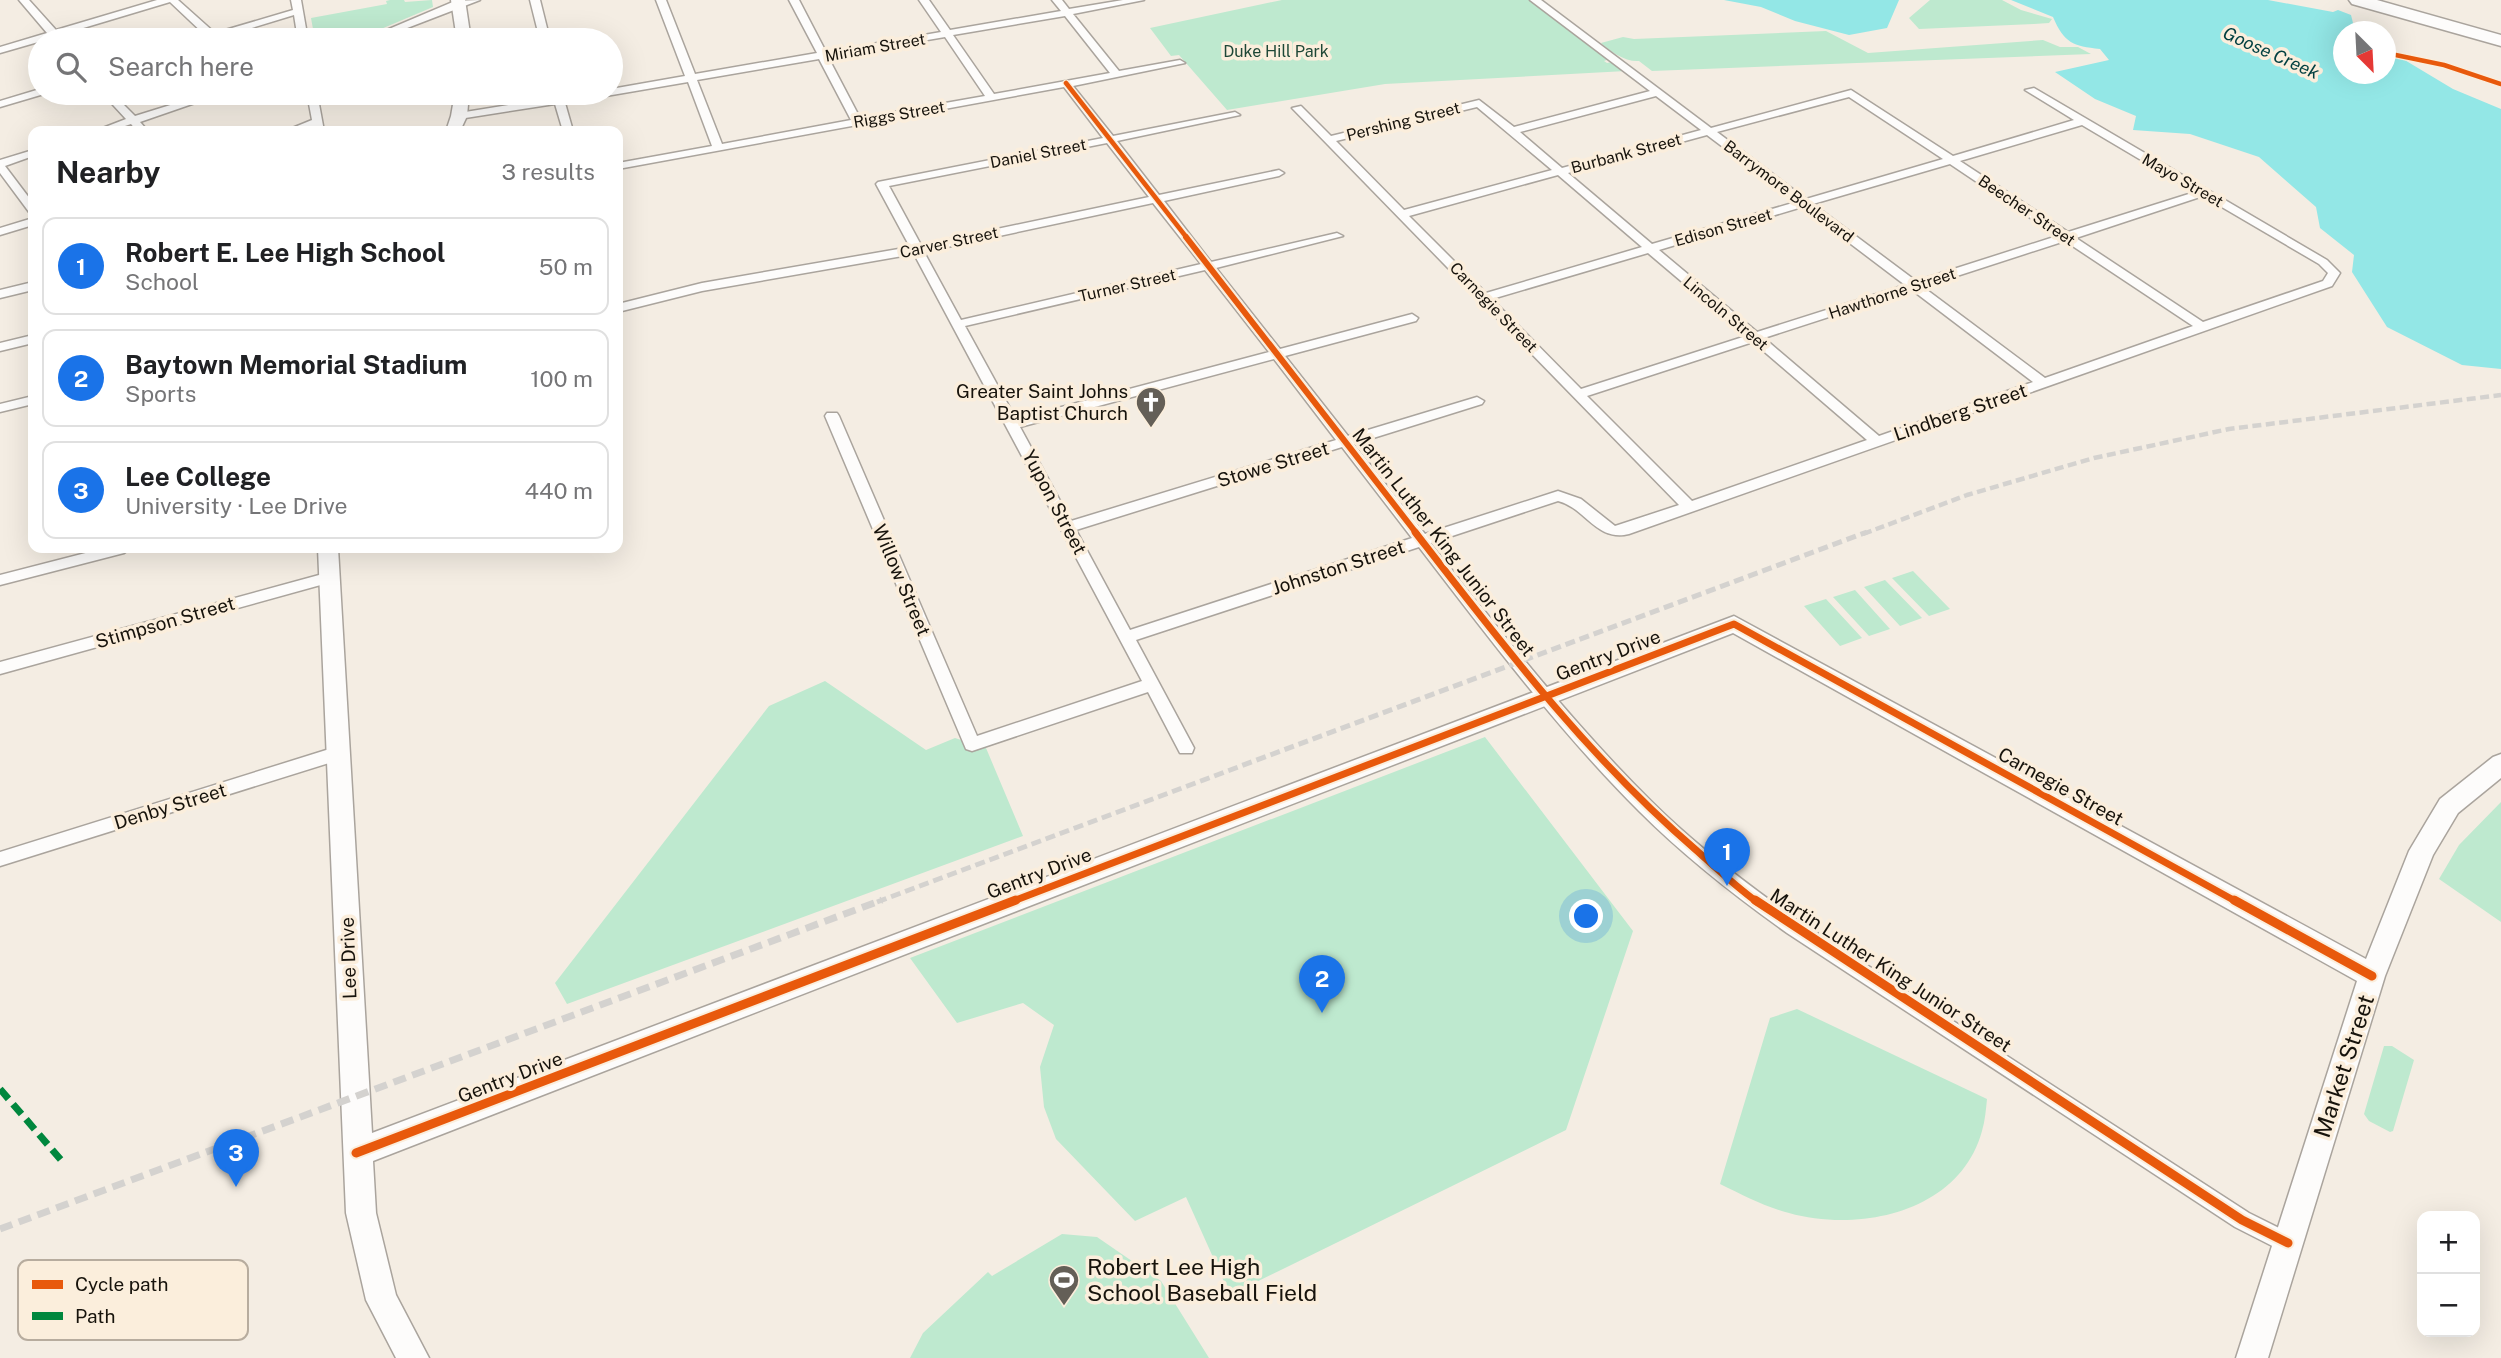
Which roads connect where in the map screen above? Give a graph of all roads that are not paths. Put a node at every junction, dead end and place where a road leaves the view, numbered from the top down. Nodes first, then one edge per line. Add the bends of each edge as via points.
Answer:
1 (24, 0) edge
2 (167, 0) edge
3 (173, 0) edge
4 (296, 0) edge
5 (475, 0) edge
6 (535, 0) edge
7 (661, 0) edge
8 (794, 0) edge
9 (924, 0) edge
10 (1057, 0) edge
11 (1139, 0) edge
12 (1535, 0) edge
13 (2358, 0) edge
14 (2398, 0) edge
15 (458, 1) edge
16 (298, 11) junction
17 (1068, 14) junction
18 (49, 28) edge
19 (84, 28) edge
20 (200, 28) edge
21 (245, 28) edge
22 (301, 28) edge
23 (396, 28) edge
24 (462, 28) edge
25 (542, 28) edge
26 (2501, 29) edge
27 (947, 34) junction
28 (2501, 41) edge
29 (28, 44) edge
30 (0, 50) edge
31 (824, 55) junction
32 (1180, 63) dead end
33 (1116, 74) junction
34 (690, 79) junction
35 (1066, 83) junction
36 (2030, 90) dead end
37 (623, 91) edge
38 (1659, 93) junction
39 (1851, 93) joint
40 (28, 96) edge
41 (991, 97) junction
42 (1479, 103) joint
43 (0, 104) edge
44 (119, 105) edge
45 (181, 105) edge
46 (314, 105) edge
47 (460, 105) edge
48 (516, 105) edge
49 (560, 105) edge
50 (1297, 108) dead end
51 (1235, 115) dead end
52 (459, 116) junction
53 (134, 120) junction
54 (2083, 121) junction
55 (857, 122) junction
56 (115, 126) edge
57 (139, 126) edge
58 (318, 126) edge
59 (455, 126) edge
60 (567, 126) edge
61 (1511, 131) junction
62 (1710, 131) junction
63 (1109, 139) junction
64 (1328, 140) junction
65 (718, 147) junction
66 (28, 155) edge
67 (1951, 160) junction
68 (0, 165) edge
69 (623, 165) edge
70 (1558, 170) junction
71 (1279, 173) dead end
72 (882, 184) joint
73 (2205, 192) junction
74 (1156, 198) junction
75 (28, 203) edge
76 (1804, 203) junction
77 (1402, 214) junction
78 (28, 222) edge
79 (0, 232) edge
80 (1337, 236) dead end
81 (2067, 237) junction
82 (1650, 248) junction
83 (916, 250) junction
84 (1209, 266) junction
85 (2334, 273) joint
86 (1914, 286) junction
87 (28, 287) edge
88 (0, 294) edge
89 (1485, 298) junction
90 (623, 307) edge
91 (1412, 318) dead end
92 (958, 324) junction
93 (2202, 327) junction
94 (1755, 337) junction
95 (28, 340) edge
96 (0, 347) edge
97 (1280, 355) junction
98 (2043, 383) junction
99 (1579, 394) junction
100 (28, 401) edge
101 (1477, 401) dead end
102 (0, 408) edge
103 (832, 416) dead end
104 (1014, 424) junction
105 (1346, 441) junction
106 (1877, 441) junction
107 (1689, 507) junction
108 (1586, 510) joint
109 (1068, 527) junction
110 (1421, 540) junction
111 (105, 553) edge
112 (328, 553) edge
113 (330, 577) junction
114 (0, 580) edge
115 (1734, 624) joint
116 (1127, 637) junction
117 (0, 668) edge
118 (1153, 684) junction
119 (1544, 695) junction
120 (1186, 747) dead end
121 (339, 753) junction
122 (2501, 764) edge
123 (0, 859) edge
124 (2372, 976) junction
125 (356, 1153) junction
126 (2288, 1243) junction
127 (413, 1358) edge
128 (2252, 1358) edge

1 - 18 street
2 - 19 street
3 - 20 street
4 - 16 street
5 - 15 street
6 - 25 street
7 - 34 street
8 - 31 street
9 - 27 street
10 - 17 street
11 - 17 street, Miriam Street
12 - 38 street, Barrymore Boulevard
13 - 28 highway
14 - 26 highway
15 - 23 street
15 - 24 street
16 - 21 street
16 - 22 street
17 - 27 street, Miriam Street
17 - 33 street
27 - 31 street, Miriam Street
27 - 41 street
29 - 30 street
31 - 34 street, Miriam Street
31 - 55 street
32 - 33 street, Riggs Street
33 - 35 street, Riggs Street
34 - 37 street, Miriam Street
34 - 65 street
35 - 41 street, Riggs Street
35 - 63 street, Martin Luther King Junior Street
36 - 54 street, Mayo Street
38 - 61 street
38 - 62 street, Barrymore Boulevard
39 - 62 street, Burbank Street
39 - 67 street, Beecher Street
40 - 43 street
41 - 55 street, Riggs Street
42 - 61 street, Lincoln Street
42 - 64 street, Pershing Street
44 - 53 street
45 - 53 street
46 - 58 street
47 - 52 street
48 - 52 street, Miriam Street
49 - 60 street
50 - 64 street, Carnegie Street
51 - 63 street, Daniel Street
52 - 59 street
53 - 56 street
53 - 57 street
54 - 67 street, Edison Street
54 - 73 street, Mayo Street
55 - 65 street, Riggs Street
61 - 70 street, Lincoln Street
62 - 70 street, Burbank Street
62 - 76 street, Barrymore Boulevard
63 - 72 street, Daniel Street
63 - 74 street, Martin Luther King Junior Street
64 - 77 street, Carnegie Street
65 - 69 street, Riggs Street
66 - 68 street
67 - 76 street, Edison Street
67 - 81 street, Beecher Street
68 - 75 street
70 - 77 street, Burbank Street
70 - 82 street, Lincoln Street
71 - 74 street, Carver Street
72 - 83 street, Yupon Street
73 - 81 street, Hawthorne Street
73 - 85 street, Mayo Street
74 - 83 street, Carver Street
74 - 84 street, Martin Luther King Junior Street
76 - 82 street, Edison Street
76 - 86 street, Barrymore Boulevard
77 - 89 street, Carnegie Street
78 - 79 street
80 - 84 street, Turner Street
81 - 86 street, Hawthorne Street
81 - 93 street, Beecher Street
82 - 89 street, Edison Street
82 - 94 street, Lincoln Street
83 - 90 street, Carver Street via 702,287
83 - 92 street, Yupon Street
84 - 92 street, Turner Street
84 - 97 street, Martin Luther King Junior Street
85 - 93 street, Lindberg Street via 2328,283
86 - 94 street, Hawthorne Street
86 - 98 street, Barrymore Boulevard
87 - 88 street
89 - 99 street, Carnegie Street
91 - 97 street
92 - 104 street, Yupon Street
93 - 98 street, Lindberg Street
94 - 99 street, Hawthorne Street
94 - 106 street, Lincoln Street
95 - 96 street
97 - 104 street
97 - 105 street, Martin Luther King Junior Street
98 - 106 street, Lindberg Street
99 - 107 street, Carnegie Street
100 - 102 street
101 - 105 street, Stowe Street
103 - 118 street, Willow Street via 972,744
104 - 109 street, Yupon Street
105 - 109 street, Stowe Street
105 - 110 street, Martin Luther King Junior Street
106 - 107 street, Lindberg Street
107 - 108 street, Lindberg Street via 1615,531
108 - 110 street, Johnston Street via 1573,499 1558,496
109 - 116 street, Yupon Street
110 - 116 street, Johnston Street
110 - 119 street, Martin Luther King Junior Street
111 - 114 street
112 - 113 street, Lee Drive
113 - 117 street, Stimpson Street
113 - 121 street, Lee Drive
115 - 119 street, Gentry Drive
115 - 124 street, Carnegie Street
116 - 118 street, Yupon Street
118 - 120 street, Yupon Street
119 - 125 street, Gentry Drive
119 - 126 street, Martin Luther King Junior Street via 1647,808 1745,893 2242,1220
121 - 123 street, Denby Street
121 - 125 street, Lee Drive
122 - 124 street, Market Street via 2449,806 2442,817 2422,851
124 - 126 street, Market Street
125 - 127 street, Lee Drive via 361,1213 377,1279
126 - 128 street, Market Street

